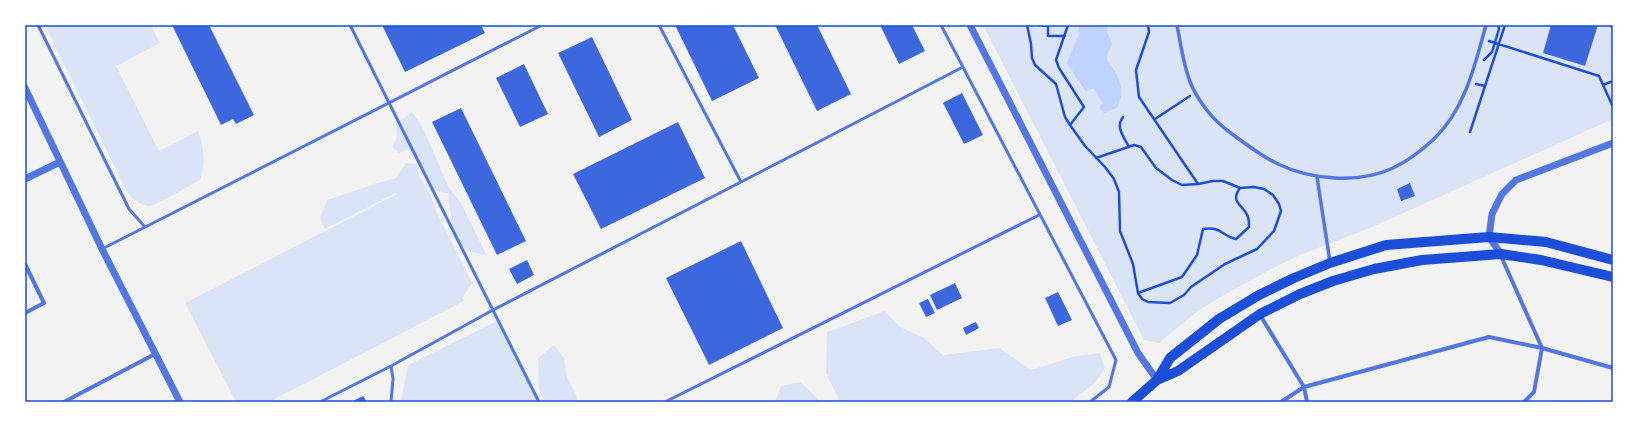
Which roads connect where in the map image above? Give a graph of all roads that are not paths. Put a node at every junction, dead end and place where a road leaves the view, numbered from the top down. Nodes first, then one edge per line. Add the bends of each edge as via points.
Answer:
1 (38, 25) edge
2 (350, 25) edge
3 (542, 25) edge
4 (659, 25) edge
5 (941, 25) edge
6 (970, 25) edge
7 (1178, 25) edge
8 (1486, 25) edge
9 (963, 67) junction
10 (25, 88) edge
11 (390, 103) junction
12 (1613, 143) edge
13 (60, 162) junction
14 (1317, 177) junction
15 (25, 179) edge
16 (742, 182) junction
17 (1039, 215) junction
18 (145, 227) junction
19 (1489, 236) junction
20 (102, 249) junction
21 (1501, 254) junction
22 (1613, 260) edge
23 (1330, 263) junction
24 (25, 264) edge
25 (1613, 277) edge
26 (493, 310) junction
27 (25, 313) edge
28 (1260, 314) junction
29 (1542, 348) junction
30 (155, 354) junction
31 (391, 366) junction
32 (1613, 368) edge
33 (1157, 380) junction
34 (1304, 387) junction
35 (1136, 401) edge
36 (64, 402) edge
37 (178, 402) edge
38 (320, 402) edge
39 (391, 402) edge
40 (540, 402) edge
41 (665, 402) edge
42 (1090, 402) edge
43 (1281, 402) edge
44 (1307, 402) edge
45 (1524, 402) edge

1 - 18 lane via 129,209
2 - 11 lane
3 - 11 lane
4 - 16 lane
5 - 9 lane
6 - 33 street via 1138,353
7 - 14 street via 1183,60 1191,84 1220,125 1279,165
8 - 14 street via 1467,88 1453,116 1435,138 1414,156 1392,169 1368,176
9 - 16 lane
9 - 17 lane
10 - 13 street
11 - 18 lane
11 - 26 lane
12 - 19 street via 1516,180 1502,194 1492,214
13 - 15 street
13 - 20 street
14 - 23 street
16 - 26 lane
17 - 41 lane
17 - 42 lane via 1116,360 1109,386
18 - 20 lane
19 - 21 street
19 - 22 main road via 1546,242
19 - 23 main road via 1386,245
20 - 30 street
21 - 25 main road
21 - 28 main road via 1422,260 1374,269 1300,294
21 - 29 street
23 - 33 main road via 1259,295 1219,319 1170,358
24 - 27 street via 44,303
26 - 31 lane
26 - 40 lane
28 - 33 main road via 1178,371
28 - 34 street
29 - 32 street
29 - 34 street via 1489,337
29 - 45 street via 1534,392
30 - 36 street
30 - 37 street
31 - 38 lane
31 - 39 lane
33 - 35 main road
34 - 43 street
34 - 44 street

